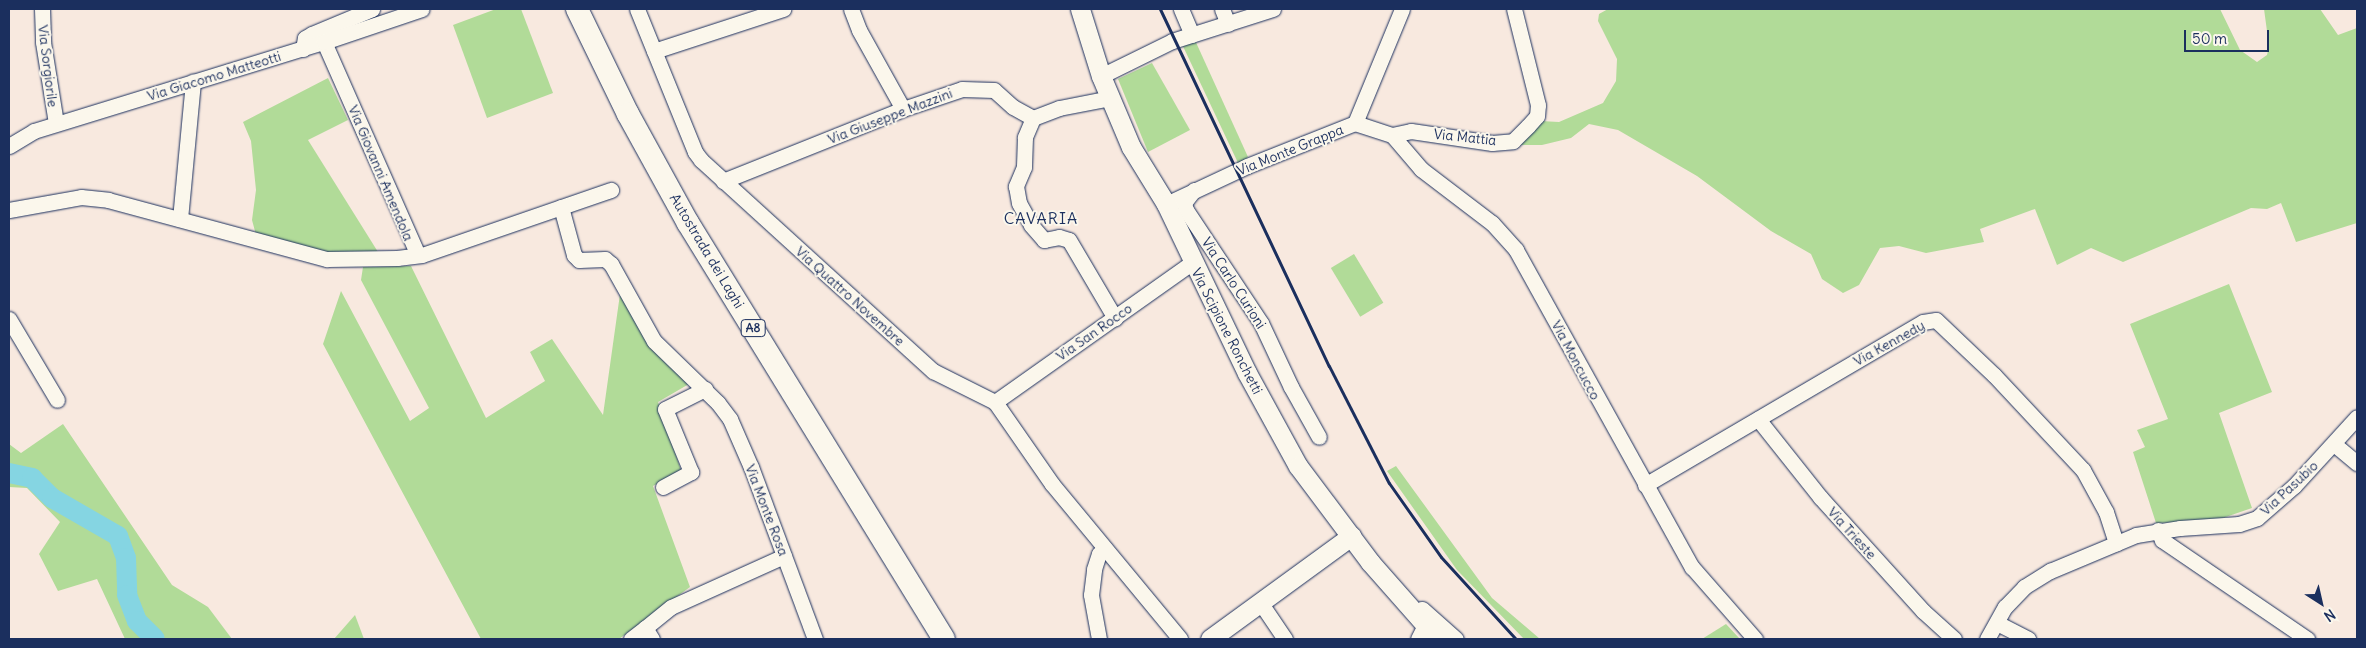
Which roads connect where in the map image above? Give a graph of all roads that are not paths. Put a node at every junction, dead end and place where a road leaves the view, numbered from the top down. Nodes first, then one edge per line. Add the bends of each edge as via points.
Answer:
1 (42, 9) edge
2 (372, 9) edge
3 (422, 9) edge
4 (561, 9) edge
5 (577, 9) edge
6 (636, 9) edge
7 (783, 9) edge
8 (851, 9) edge
9 (1080, 9) edge
10 (1181, 9) edge
11 (1222, 9) edge
12 (1272, 9) edge
13 (1402, 9) edge
14 (1514, 9) edge
15 (1228, 24) junction
16 (1192, 35) junction
17 (324, 42) junction
18 (303, 49) junction
19 (654, 51) junction
20 (1101, 76) junction
21 (193, 82) junction
22 (1111, 98) junction
23 (903, 108) junction
24 (1033, 118) junction
25 (1355, 123) junction
26 (56, 124) junction
27 (1392, 135) junction
28 (9, 146) edge
29 (723, 181) junction
30 (1197, 188) junction
31 (611, 190) dead end
32 (1166, 204) junction
33 (561, 207) junction
34 (9, 210) edge
35 (180, 219) junction
36 (417, 253) junction
37 (1193, 262) junction
38 (1115, 318) junction
39 (9, 319) edge
40 (705, 389) junction
41 (57, 400) dead end
42 (995, 402) junction
43 (2357, 417) edge
44 (1758, 419) junction
45 (1319, 437) dead end
46 (2334, 444) junction
47 (2357, 463) edge
48 (1645, 485) junction
49 (663, 487) dead end
50 (2158, 530) junction
51 (1351, 536) junction
52 (2116, 543) junction
53 (1105, 549) junction
54 (784, 556) junction
55 (1260, 602) junction
56 (1997, 622) junction
57 (1419, 625) edge
58 (649, 634) edge
59 (631, 639) edge
60 (815, 639) edge
61 (927, 639) edge
62 (944, 639) edge
63 (1099, 639) edge
64 (1180, 639) edge
65 (1210, 639) edge
66 (1285, 639) edge
67 (1438, 639) edge
68 (1456, 639) edge
69 (1755, 639) edge
70 (1954, 639) edge
71 (1987, 639) edge
72 (2028, 639) edge
73 (2307, 639) edge

1 - 26 street, Via Sorgiorile via 43,42
2 - 18 street via 305,38
3 - 17 street, Via Giacomo Matteotti
4 - 61 highway, Autostrada dei Laghi / A8 via 616,122 675,228
5 - 62 highway, Autostrada dei Laghi / A8 via 628,114 688,223
6 - 19 street, Via Quattro Novembre
7 - 19 street
8 - 23 street via 859,30
9 - 20 main road, Via Scipione Ronchetti
10 - 16 street
11 - 15 street
12 - 15 street
13 - 25 street, Via Monte Grappa
14 - 27 street, Via Mattia via 1538,105 1537,116 1514,141 1492,142 1411,132
15 - 16 street
16 - 20 street via 1172,41
17 - 18 street, Via Giacomo Matteotti
17 - 36 street, Via Giovanni Amendola
18 - 21 street, Via Giacomo Matteotti
19 - 29 street, Via Quattro Novembre via 694,152
20 - 22 main road, Via Scipione Ronchetti
21 - 26 street, Via Giacomo Matteotti
21 - 35 street
22 - 24 street via 1059,108
22 - 32 main road, Via Scipione Ronchetti via 1137,158
23 - 24 street, Via Giuseppe Mazzini via 962,89 988,89 1000,93 1013,107
23 - 29 street, Via Giuseppe Mazzini
24 - 38 street via 1025,137 1024,167 1016,195 1044,240 1059,237 1069,240
25 - 27 street
25 - 30 street, Via Monte Grappa
26 - 28 street, Via Giacomo Matteotti via 34,130
27 - 48 street, Via Moncucco via 1421,169 1492,223 1516,250
29 - 42 street, Via Quattro Novembre via 933,371
30 - 32 street, Via Monte Grappa
30 - 45 street, Via Carlo Curioni via 1187,197 1184,203 1186,210 1261,323
31 - 33 street, Via Giovanni Amendola
32 - 37 main road, Via Scipione Ronchetti
33 - 36 street, Via Giovanni Amendola
33 - 40 street, Via Monte Rosa via 574,254 579,260 605,259 611,264 654,341
34 - 35 street via 81,197 120,202
35 - 36 street via 327,259 397,258
37 - 38 street, Via San Rocco
37 - 51 main road, Via Scipione Ronchetti via 1247,373 1298,466
38 - 42 street, Via San Rocco
39 - 41 street
40 - 49 street via 665,409 691,472
40 - 54 street, Via Monte Rosa via 718,403 738,436
42 - 53 street, Via Quattro Novembre via 1052,484
43 - 46 street, Via Pasubio
44 - 48 street, Via Kennedy
44 - 52 street, Via Kennedy via 1923,322 1936,320 1994,375 2083,470 2106,512
44 - 70 street, Via Trieste via 1820,497 1924,611
46 - 47 street
46 - 50 street, Via Pasubio via 2258,518 2239,524
48 - 69 street, Via Moncucco via 1692,567
50 - 52 street, Via Pasubio
50 - 73 street via 2162,540
51 - 55 main road
51 - 57 main road, Via Scipione Ronchetti
52 - 56 street, Via Pasubio via 2050,571 2024,586
53 - 63 street via 1099,554 1094,569 1091,595
53 - 64 street, Via Quattro Novembre
54 - 58 street via 671,607
54 - 60 street, Via Monte Rosa
55 - 65 main road
55 - 66 street
56 - 71 street, Via Pasubio
56 - 72 street
57 - 67 main road, Via Scipione Ronchetti
57 - 68 street via 1422,609
58 - 59 street

